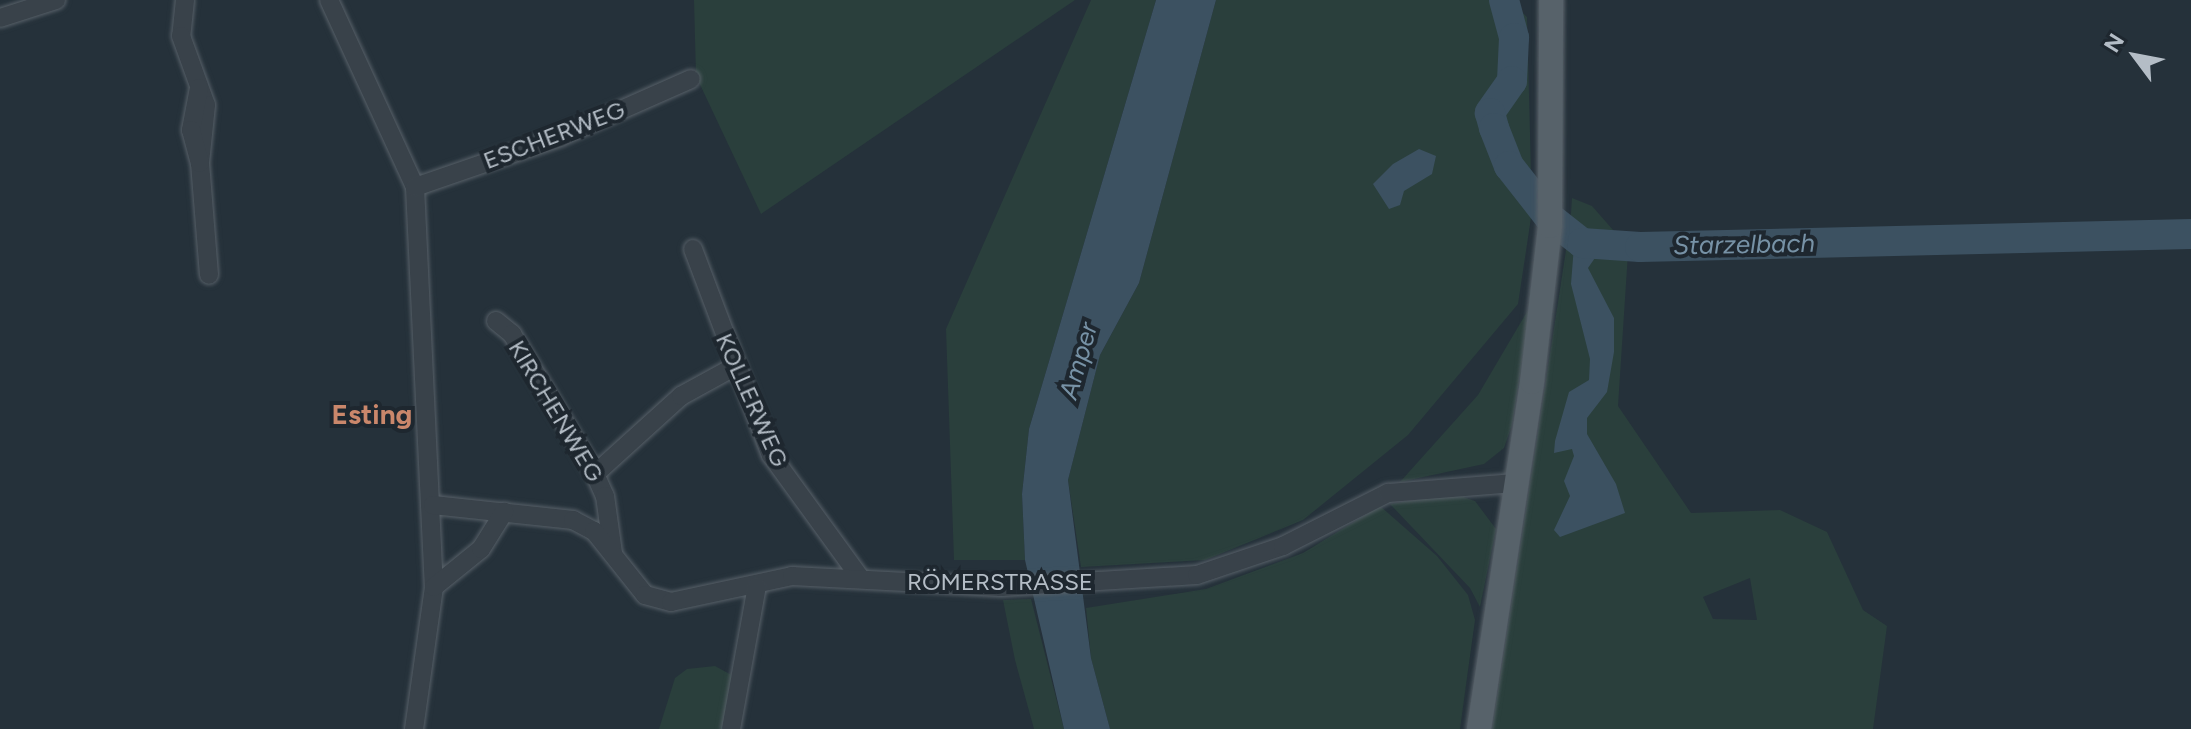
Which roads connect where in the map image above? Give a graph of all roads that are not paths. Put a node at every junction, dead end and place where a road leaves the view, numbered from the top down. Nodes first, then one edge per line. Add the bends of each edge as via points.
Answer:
1 (56, 0) edge
2 (185, 0) edge
3 (329, 0) edge
4 (1551, 0) edge
5 (0, 18) edge
6 (691, 79) dead end
7 (415, 187) junction
8 (693, 249) dead end
9 (209, 275) dead end
10 (496, 321) dead end
11 (734, 367) junction
12 (595, 474) junction
13 (1516, 483) junction
14 (433, 505) junction
15 (504, 512) junction
16 (613, 553) junction
17 (861, 579) junction
18 (757, 586) junction
19 (434, 587) junction
20 (414, 729) edge
21 (731, 729) edge
22 (1479, 729) edge

1 - 5 street
2 - 9 street via 181,36 200,87 207,128 200,163
3 - 7 street
4 - 13 main road via 1550,226
6 - 7 street, ESCHERWEG via 560,137
7 - 14 street
8 - 11 street, KOLLERWEG
10 - 12 street, KIRCHENWEG via 512,334
11 - 12 street via 681,396
11 - 17 street, KOLLERWEG via 771,455
12 - 16 street, KIRCHENWEG via 605,496
13 - 17 street, RÖMERSTRASSE via 1388,493 1283,546 1197,575 1001,587
13 - 22 main road
14 - 15 street, RÖMERSTRASSE
14 - 19 street
15 - 16 street, RÖMERSTRASSE via 573,520 594,531
15 - 19 street via 481,549
16 - 18 street, RÖMERSTRASSE via 628,580 645,595 671,602
17 - 18 street, RÖMERSTRASSE via 792,576
18 - 21 street
19 - 20 street

